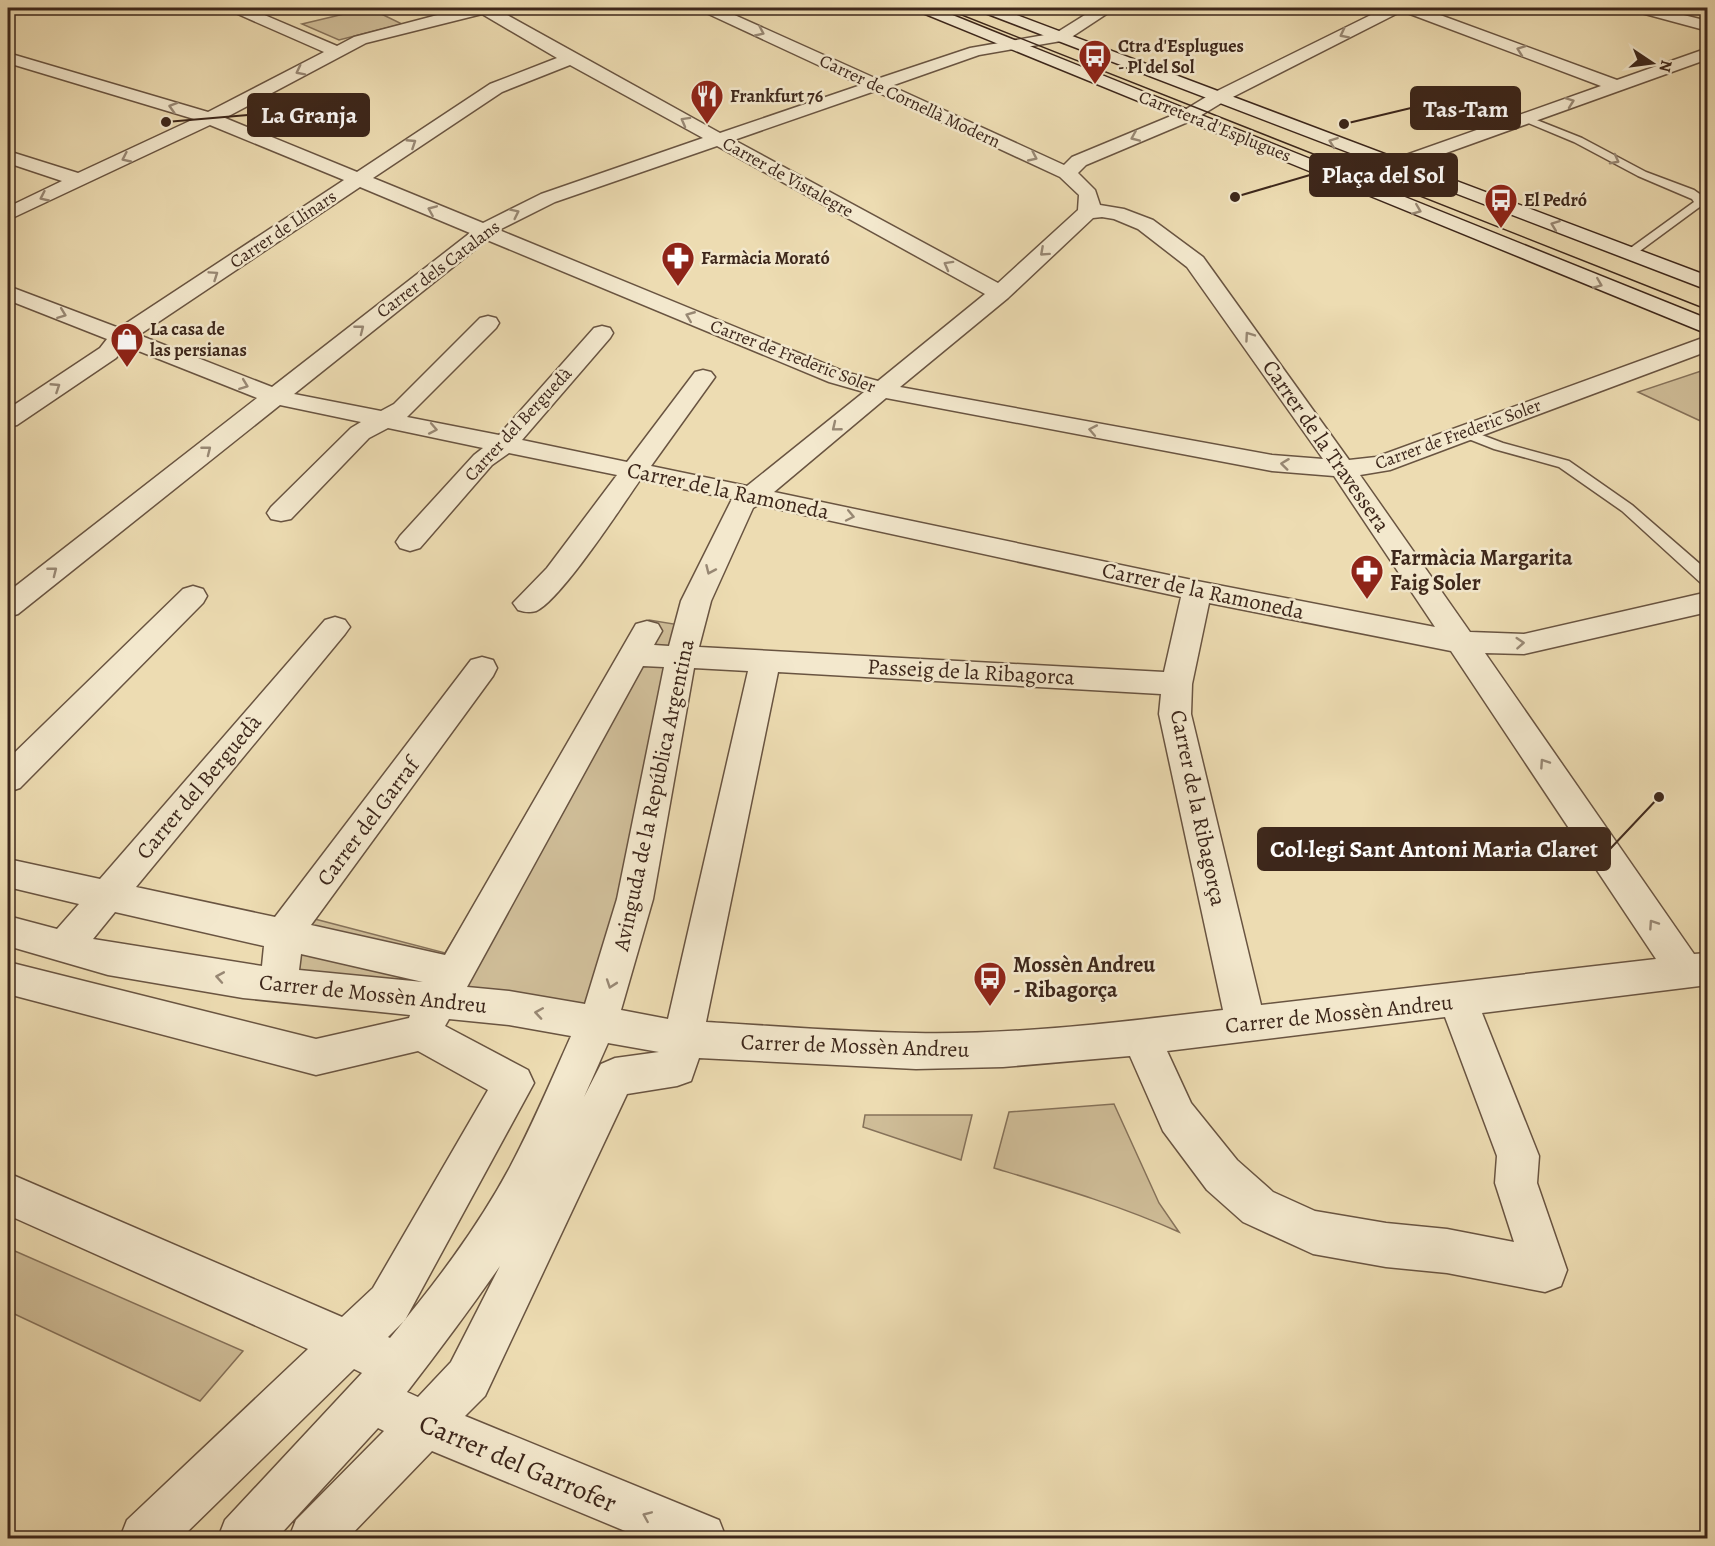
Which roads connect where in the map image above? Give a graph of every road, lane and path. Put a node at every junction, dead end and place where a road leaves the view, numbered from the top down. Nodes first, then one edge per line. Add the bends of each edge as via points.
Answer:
1 (236, 8) edge
2 (487, 8) edge
3 (707, 8) edge
4 (923, 8) edge
5 (985, 8) edge
6 (1106, 8) edge
7 (1396, 8) edge
8 (1408, 8) edge
9 (1639, 8) edge
10 (1707, 26) edge
11 (1061, 37) junction
12 (1014, 44) junction
13 (338, 52) junction
14 (1707, 53) edge
15 (564, 55) junction
16 (8, 58) edge
17 (876, 85) junction
18 (1615, 85) junction
19 (1217, 98) junction
20 (1189, 115) junction
21 (210, 118) junction
22 (1524, 118) junction
23 (718, 139) junction
24 (8, 157) edge
25 (1396, 165) junction
26 (1067, 173) junction
27 (357, 179) junction
28 (80, 180) junction
29 (1087, 213) junction
30 (8, 214) edge
31 (484, 231) junction
32 (1629, 254) junction
33 (1707, 284) edge
34 (8, 292) edge
35 (1000, 293) junction
36 (488, 323) dead end
37 (1707, 327) edge
38 (602, 333) dead end
39 (121, 337) junction
40 (1707, 343) edge
41 (703, 376) dead end
42 (881, 391) junction
43 (275, 397) junction
44 (383, 419) junction
45 (8, 420) edge
46 (1466, 433) junction
47 (505, 444) junction
48 (1343, 469) junction
49 (633, 471) junction
50 (751, 495) junction
51 (281, 513) dead end
52 (411, 542) dead end
53 (1707, 580) edge
54 (1197, 591) junction
55 (193, 596) dead end
56 (1707, 602) edge
57 (528, 603) dead end
58 (8, 607) edge
59 (335, 627) dead end
60 (1462, 642) junction
61 (681, 657) junction
62 (765, 661) junction
63 (482, 668) dead end
64 (1177, 684) junction
65 (8, 779) edge
66 (8, 873) edge
67 (107, 895) junction
68 (8, 931) edge
69 (284, 934) junction
70 (63, 948) junction
71 (1697, 971) edge
72 (8, 978) edge
73 (279, 985) junction
74 (1458, 1001) junction
75 (438, 1002) junction
76 (597, 1023) junction
77 (1246, 1024) junction
78 (1141, 1037) junction
79 (684, 1039) junction
80 (8, 1194) edge
81 (348, 1344) junction
82 (400, 1366) junction
83 (369, 1401) junction
84 (425, 1424) junction
85 (145, 1539) edge
86 (243, 1539) edge
87 (314, 1539) edge
88 (700, 1539) edge

1 - 13 street
2 - 13 street via 372,36
2 - 15 street, Carrer de Vistalegre
3 -> 17 street, Carrer de Cornellà Modern
4 - 12 street, Carretera d'Esplugues
5 - 11 street, Carretera d'Esplugues
6 - 11 street
7 -> 19 street
18 -> 8 street
9 - 10 street
11 - 12 street, Carrer dels Catalans
11 - 19 street, Carretera d'Esplugues
12 - 17 street, Carrer dels Catalans via 976,51
12 - 20 street, Carretera d'Esplugues
13 -> 21 street
14 - 18 street
23 -> 15 street, Carrer de Vistalegre
27 -> 15 street, Carrer de Llinars via 496,88 562,63
21 -> 16 street, Carrer de Frederic Soler
17 - 23 street, Carrer dels Catalans
17 -> 26 street, Carrer de Cornellà Modern
22 -> 18 street
19 - 20 street
25 -> 19 street, Carretera d'Esplugues
20 -> 26 street via 1079,161
20 -> 37 street, Carretera d'Esplugues
21 - 27 street, Carrer de Frederic Soler
21 -> 28 street
22 - 25 street
22 -> 32 lane via 1697,197 1700,203
31 -> 23 street, Carrer dels Catalans via 548,198
35 -> 23 street, Carrer de Vistalegre
24 - 28 street
32 -> 25 street, Carretera d'Esplugues
26 - 29 street, Carrer de Cornellà Modern via 1088,192 1091,206
31 -> 27 street, Carrer de Frederic Soler
39 -> 27 street, Carrer de Llinars
28 -> 30 street
29 -> 35 street, Avinguda de la República Argentina
48 -> 29 street, Carrer de la Travessera via 1195,262 1126,214
42 -> 31 street, Carrer de Frederic Soler via 837,377
43 -> 31 street, Carrer dels Catalans
32 - 33 street, Carretera d'Esplugues
34 -> 39 street, Carrer de la Ramoneda
35 - 42 street, Avinguda de la República Argentina
36 - 44 street via 403,409
38 - 47 street, Carrer del Berguedà
39 -> 43 street, Carrer de la Ramoneda
45 -> 39 street, Carrer de Llinars via 108,353
40 - 46 street, Carrer de Frederic Soler
41 - 49 street
48 -> 42 street, Carrer de Frederic Soler via 1272,463
42 -> 50 street, Avinguda de la República Argentina
43 - 44 street, Carrer de la Ramoneda
58 -> 43 street, Carrer dels Catalans
44 -> 47 street, Carrer de la Ramoneda
44 - 51 street via 360,433
46 - 48 street, Carrer de Frederic Soler via 1381,464
46 - 53 lane via 1564,465 1627,508
47 - 49 street, Carrer de la Ramoneda
47 - 52 street, Carrer del Berguedà via 483,460
48 - 60 street, Carrer de la Travessera
49 - 50 street, Carrer de la Ramoneda
49 - 57 street via 557,575
50 -> 54 street, Carrer de la Ramoneda
50 -> 61 street, Avinguda de la República Argentina via 737,512 696,602
54 - 60 street, Carrer de la Ramoneda
54 - 64 street, Carrer de la Ribagorça
55 - 65 street
60 -> 56 street, Carrer de la Ramoneda via 1524,644
59 - 67 street, Carrer del Berguedà
71 -> 60 street, Carrer de la Travessera
61 - 62 street, Passeig de la Ribagorca
61 - 75 street, Passeig de la Ribagorca via 641,643
61 -> 76 street, Avinguda de la República Argentina via 635,899
62 - 64 street, Passeig de la Ribagorca
62 - 79 street
63 - 69 street, Carrer del Garraf
64 - 77 street, Carrer de la Ribagorça via 1175,714
66 - 67 street
67 - 69 street
67 - 70 street, Carrer del Berguedà
68 - 70 street, Carrer de Mossèn Andreu
69 - 73 street
69 - 75 street
73 -> 70 street, Carrer de Mossèn Andreu via 108,959
71 - 74 street, Carrer de Mossèn Andreu
72 - 75 street via 316,1057
73 - 75 street, Carrer de Mossèn Andreu
74 - 77 street, Carrer de Mossèn Andreu
74 - 78 street via 1518,1156 1516,1183 1545,1270 1313,1232 1258,1207 1221,1176 1177,1117
76 -> 75 street, Carrer de Mossèn Andreu via 509,1008
75 - 81 street via 514,1083 389,1304
76 - 79 street, Carrer de Mossèn Andreu
76 - 82 street, Avinguda de la República Argentina via 507,1214 447,1305
77 - 78 street, Carrer de Mossèn Andreu
78 - 79 street, Carrer de Mossèn Andreu via 1003,1049 916,1051
79 - 84 street via 677,1068 615,1077 468,1379
80 - 81 street
81 - 82 street
81 - 85 street
82 - 83 street, Avinguda de la República Argentina
83 - 84 street, Carrer del Garrofer
83 - 86 street, Avinguda de la República Argentina
84 - 87 street
88 -> 84 street, Carrer del Garrofer

